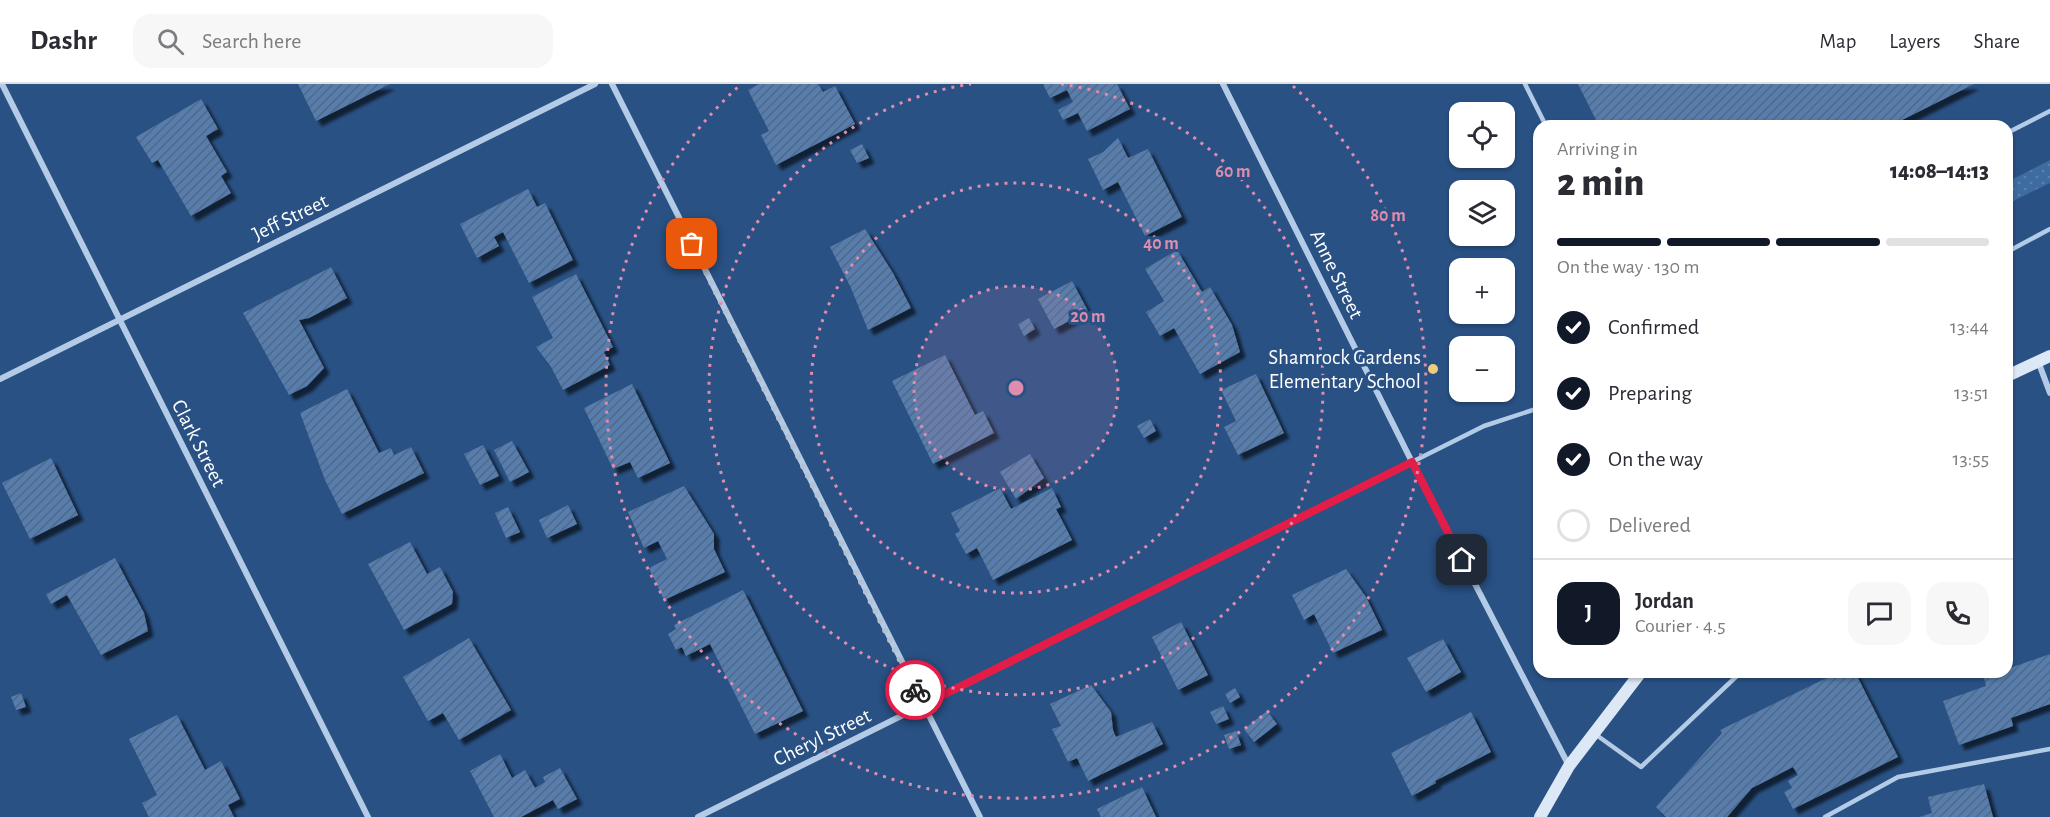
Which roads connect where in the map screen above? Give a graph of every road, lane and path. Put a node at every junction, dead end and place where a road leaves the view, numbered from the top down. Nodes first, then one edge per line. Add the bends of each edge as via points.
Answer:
1 (2, 84) edge
2 (595, 84) edge
3 (612, 84) edge
4 (1223, 84) edge
5 (1525, 84) edge
6 (2050, 111) edge
7 (1543, 120) edge
8 (2013, 130) edge
9 (2050, 229) edge
10 (2013, 249) edge
11 (119, 320) junction
12 (2050, 356) edge
13 (2038, 360) junction
14 (2013, 373) edge
15 (0, 379) edge
16 (2050, 393) edge
17 (1533, 410) edge
18 (1412, 462) junction
19 (1636, 678) edge
20 (1735, 678) edge
21 (923, 705) junction
22 (1594, 733) junction
23 (2050, 749) edge
24 (1569, 766) junction
25 (368, 817) edge
26 (698, 817) edge
27 (980, 817) edge
28 (1540, 817) edge
29 (1825, 817) edge

1 - 11 street, Clark Street
2 - 11 street, Jeff Street
3 - 21 street
4 - 18 street, Anne Street
5 - 7 lane
6 - 8 lane
9 - 10 lane
11 - 15 street, Jeff Street
11 - 25 street, Clark Street
12 - 13 street
13 - 14 street
13 - 16 street
17 - 18 lane via 1484,426
18 - 21 street, Cheryl Street
18 - 24 street, Anne Street
19 - 22 street
20 - 22 lane via 1641,767
21 - 26 street, Cheryl Street
21 - 27 street
22 - 24 street
23 - 29 lane via 1898,777
24 - 28 street

